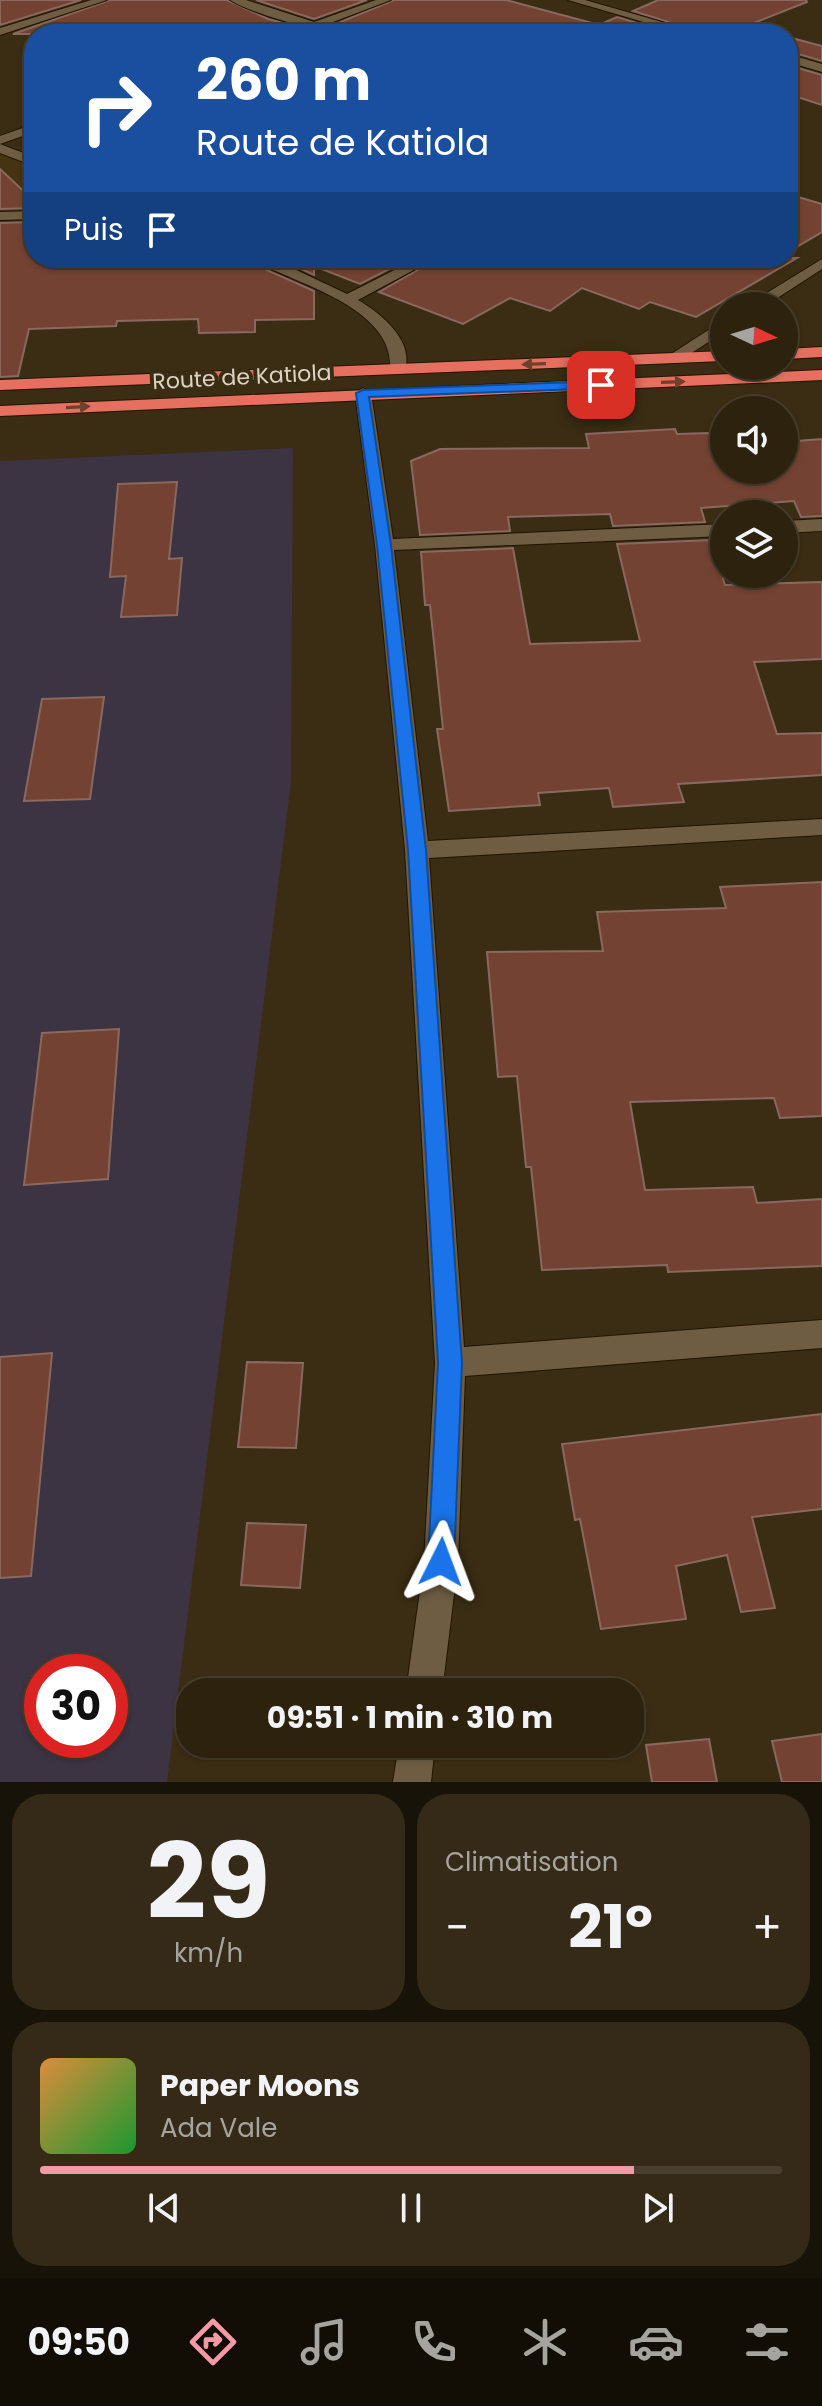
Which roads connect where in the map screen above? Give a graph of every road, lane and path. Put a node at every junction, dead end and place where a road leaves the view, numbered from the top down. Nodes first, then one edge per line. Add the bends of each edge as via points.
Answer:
1 (102, 0) edge
2 (235, 0) edge
3 (386, 0) edge
4 (573, 0) edge
5 (24, 24) edge
6 (26, 24) edge
7 (309, 24) edge
8 (320, 24) edge
9 (661, 24) edge
10 (0, 32) edge
11 (817, 66) edge
12 (800, 71) dead end
13 (24, 132) edge
14 (0, 140) edge
15 (0, 148) edge
16 (24, 158) edge
17 (24, 215) edge
18 (0, 216) edge
19 (822, 263) edge
20 (281, 268) edge
21 (409, 268) edge
22 (776, 292) edge
23 (348, 299) junction
24 (710, 334) edge
25 (822, 352) edge
26 (798, 353) edge
27 (710, 357) edge
28 (673, 358) junction
29 (398, 369) junction
30 (822, 375) edge
31 (0, 385) edge
32 (363, 393) junction
33 (0, 411) edge
34 (822, 525) edge
35 (798, 526) edge
36 (710, 531) edge
37 (384, 545) junction
38 (822, 827) edge
39 (417, 850) junction
40 (822, 1334) edge
41 (450, 1363) junction
42 (426, 1678) edge
43 (415, 1758) edge
44 (412, 1782) edge

1 - 6 street
2 - 7 street
3 - 8 street
4 - 9 street
5 - 10 street
11 - 12 street
13 - 14 street
15 - 16 street
17 - 18 street
19 - 22 street
20 - 23 street
21 - 23 street
23 - 29 street via 388,332 398,351
24 - 28 street
25 - 26 highway
27 - 28 highway, Route de Katiola
28 -> 29 highway, Route de Katiola
29 - 31 highway, Route de Katiola
32 -> 30 highway, Route de Katiola
33 -> 32 highway, Route de Katiola
32 - 37 street
34 - 35 street
36 - 37 street
37 - 39 street
38 - 39 street
39 - 41 street
40 - 41 street
41 - 42 street via 441,1562
43 - 44 street

